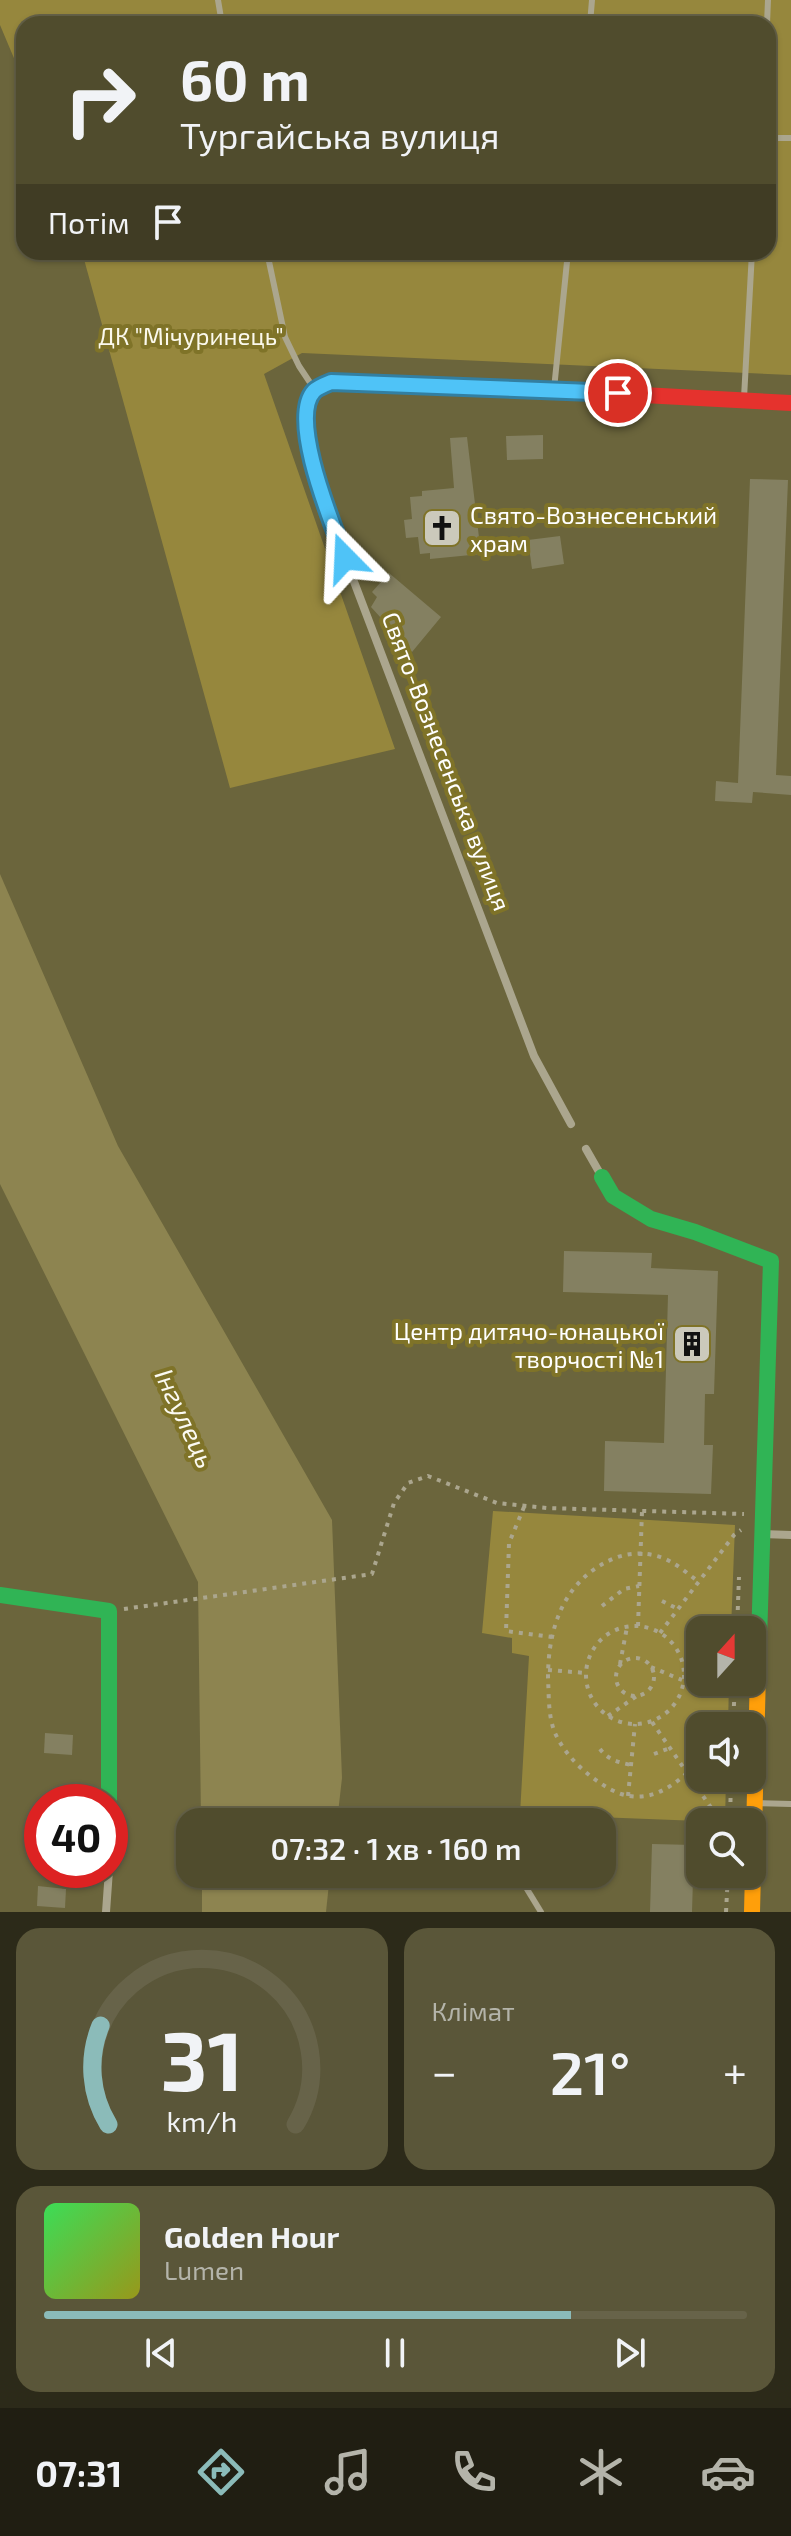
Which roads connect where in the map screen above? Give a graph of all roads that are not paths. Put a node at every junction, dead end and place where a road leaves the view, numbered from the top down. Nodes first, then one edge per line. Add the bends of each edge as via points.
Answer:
1 (269, 260) edge
2 (567, 260) edge
3 (752, 260) edge
4 (554, 389) junction
5 (315, 390) junction
6 (744, 402) junction
7 (791, 403) edge
8 (345, 558) joint
9 (571, 1124) dead end
10 (586, 1149) dead end
11 (602, 1177) joint
12 (761, 1534) junction
13 (791, 1535) edge
14 (0, 1595) edge
15 (109, 1784) edge
16 (756, 1803) junction
17 (791, 1804) edge
18 (108, 1888) edge
19 (526, 1888) edge
20 (106, 1912) edge
21 (541, 1912) edge
22 (752, 1912) edge

1 - 5 lane via 285,337
2 - 4 lane
3 - 6 lane
4 - 5 street via 331,382
4 - 6 street
5 - 8 street, Свято-Вознесенська вулиця via 304,423 323,500
6 - 7 street
8 - 9 street, Свято-Вознесенська вулиця via 534,1056
10 - 11 street
11 - 12 street via 613,1196 651,1219 771,1261
12 - 13 street
12 - 16 street
14 - 15 street via 109,1611
16 - 17 lane
16 - 22 street
18 - 20 street
19 - 21 lane

